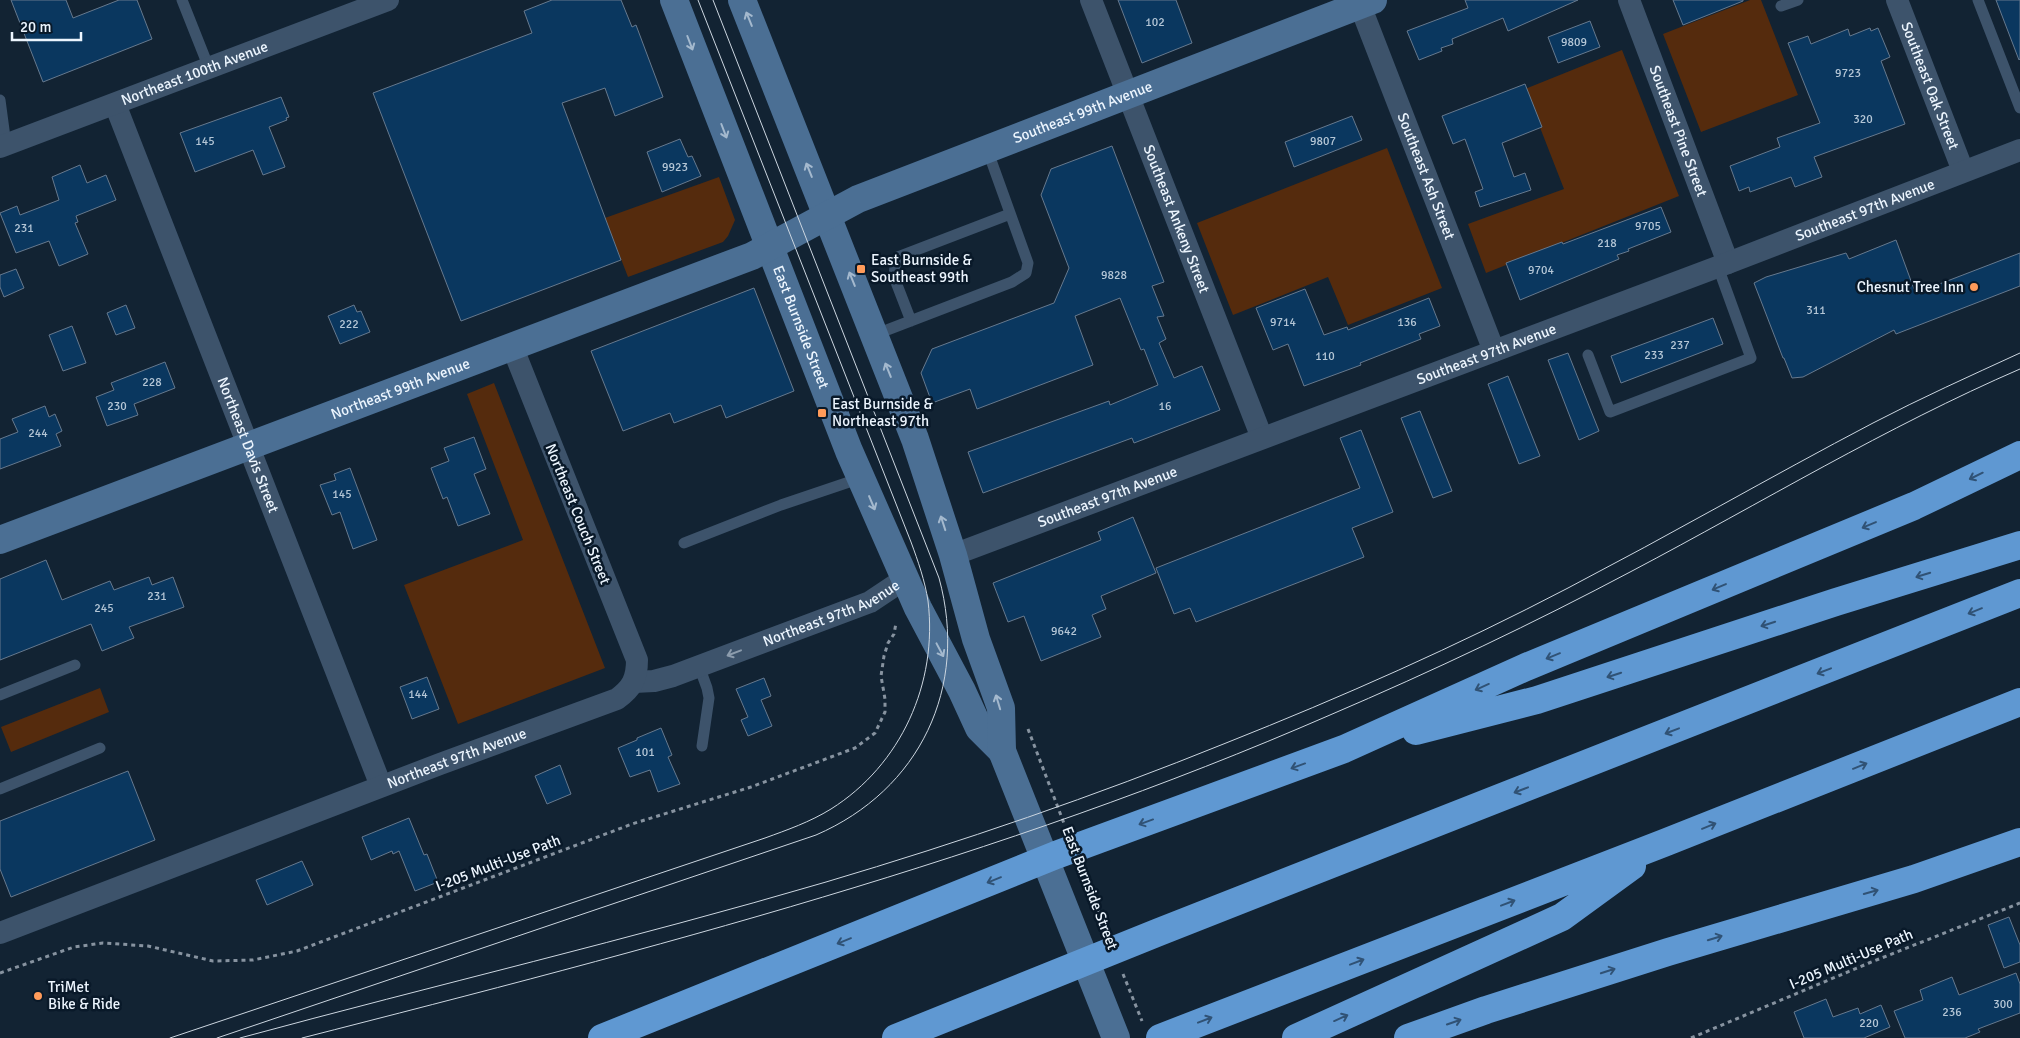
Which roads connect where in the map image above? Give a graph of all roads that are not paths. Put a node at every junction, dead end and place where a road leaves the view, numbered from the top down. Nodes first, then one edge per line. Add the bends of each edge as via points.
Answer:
1 (182, 0) edge
2 (388, 0) edge
3 (674, 0) edge
4 (742, 0) edge
5 (1091, 0) edge
6 (1628, 0) edge
7 (1798, 0) edge
8 (1897, 0) edge
9 (1978, 0) edge
10 (1364, 2) edge
11 (1781, 6) dead end
12 (208, 68) junction
13 (1127, 94) junction
14 (0, 100) edge
15 (115, 104) junction
16 (2020, 108) edge
17 (3, 146) edge
18 (987, 148) junction
19 (2020, 150) edge
20 (1963, 171) junction
21 (1010, 214) junction
22 (826, 215) junction
23 (797, 232) joint
24 (770, 247) junction
25 (1723, 265) junction
26 (911, 321) junction
27 (874, 335) junction
28 (512, 346) junction
29 (1494, 351) junction
30 (1588, 356) dead end
31 (1262, 438) junction
32 (248, 446) junction
33 (2020, 455) edge
34 (861, 478) junction
35 (0, 540) edge
36 (684, 543) dead end
37 (2020, 545) edge
38 (953, 555) junction
39 (906, 578) junction
40 (2020, 593) edge
41 (75, 665) dead end
42 (699, 666) junction
43 (634, 682) junction
44 (0, 696) edge
45 (2020, 702) edge
46 (702, 746) dead end
47 (100, 748) dead end
48 (1344, 749) junction
49 (1002, 750) junction
50 (381, 786) junction
51 (0, 789) edge
52 (2020, 842) edge
53 (1664, 844) junction
54 (2, 928) edge
55 (1152, 1034) edge
56 (602, 1038) edge
57 (896, 1038) edge
58 (1116, 1038) edge
59 (1296, 1038) edge
60 (1408, 1038) edge

1 - 12 lane
2 - 12 street, Northeast 100th Avenue
3 -> 24 street, East Burnside Street
22 -> 4 street, East Burnside Street
5 - 13 street, Southeast Ankeny Street
6 - 25 street, Southeast Pine Street
7 - 11 lane
8 - 20 street, Southeast Oak Street
9 - 16 lane
10 - 13 street, Southeast 99th Avenue
10 - 29 street, Southeast Ash Street
12 - 15 street, Northeast 100th Avenue
13 - 18 street, Southeast 99th Avenue
13 - 31 street, Southeast Ankeny Street
14 - 17 lane
15 - 17 street, Northeast 100th Avenue
15 - 32 street, Northeast Davis Street
18 - 21 lane
18 - 22 street, Southeast 99th Avenue
19 - 20 street, Southeast 97th Avenue
20 - 25 street, Southeast 97th Avenue
21 - 26 lane via 1028,262 1026,273 1012,282
21 - 26 lane via 898,257 894,277
22 - 23 street, Southeast 99th Avenue
27 -> 22 street, East Burnside Street
23 - 24 street, Northeast 99th Avenue
24 - 28 street, Northeast 99th Avenue
24 - 34 street, East Burnside Street
25 - 29 street, Southeast 97th Avenue
25 - 30 lane via 1751,358 1610,412
26 - 27 lane
38 -> 27 street, East Burnside Street via 915,439
28 - 32 street, Northeast 99th Avenue
28 - 43 street, Northeast Couch Street via 637,660
29 - 31 street, Southeast 97th Avenue
31 - 38 street, Southeast 97th Avenue
32 - 35 street, Northeast 99th Avenue
32 - 50 street, Northeast Davis Street
33 -> 48 highway via 1914,506 1526,667
34 - 36 lane
34 -> 39 street, East Burnside Street
37 -> 48 highway via 1537,700
49 -> 38 street, East Burnside Street via 1001,708 976,639
39 -> 42 street, Northeast 97th Avenue via 870,602
39 -> 49 street, East Burnside Street via 979,728
40 -> 57 highway
41 - 44 lane
42 - 43 street, Northeast 97th Avenue via 663,678
42 - 46 lane via 709,698
43 - 50 street, Northeast 97th Avenue via 617,699
53 -> 45 highway
47 - 51 lane
48 -> 56 highway via 1056,855
49 - 58 street, East Burnside Street
50 - 54 street, Northeast 97th Avenue
60 -> 52 highway via 1668,952 1914,880
55 -> 53 highway
59 -> 53 highway via 1562,917

